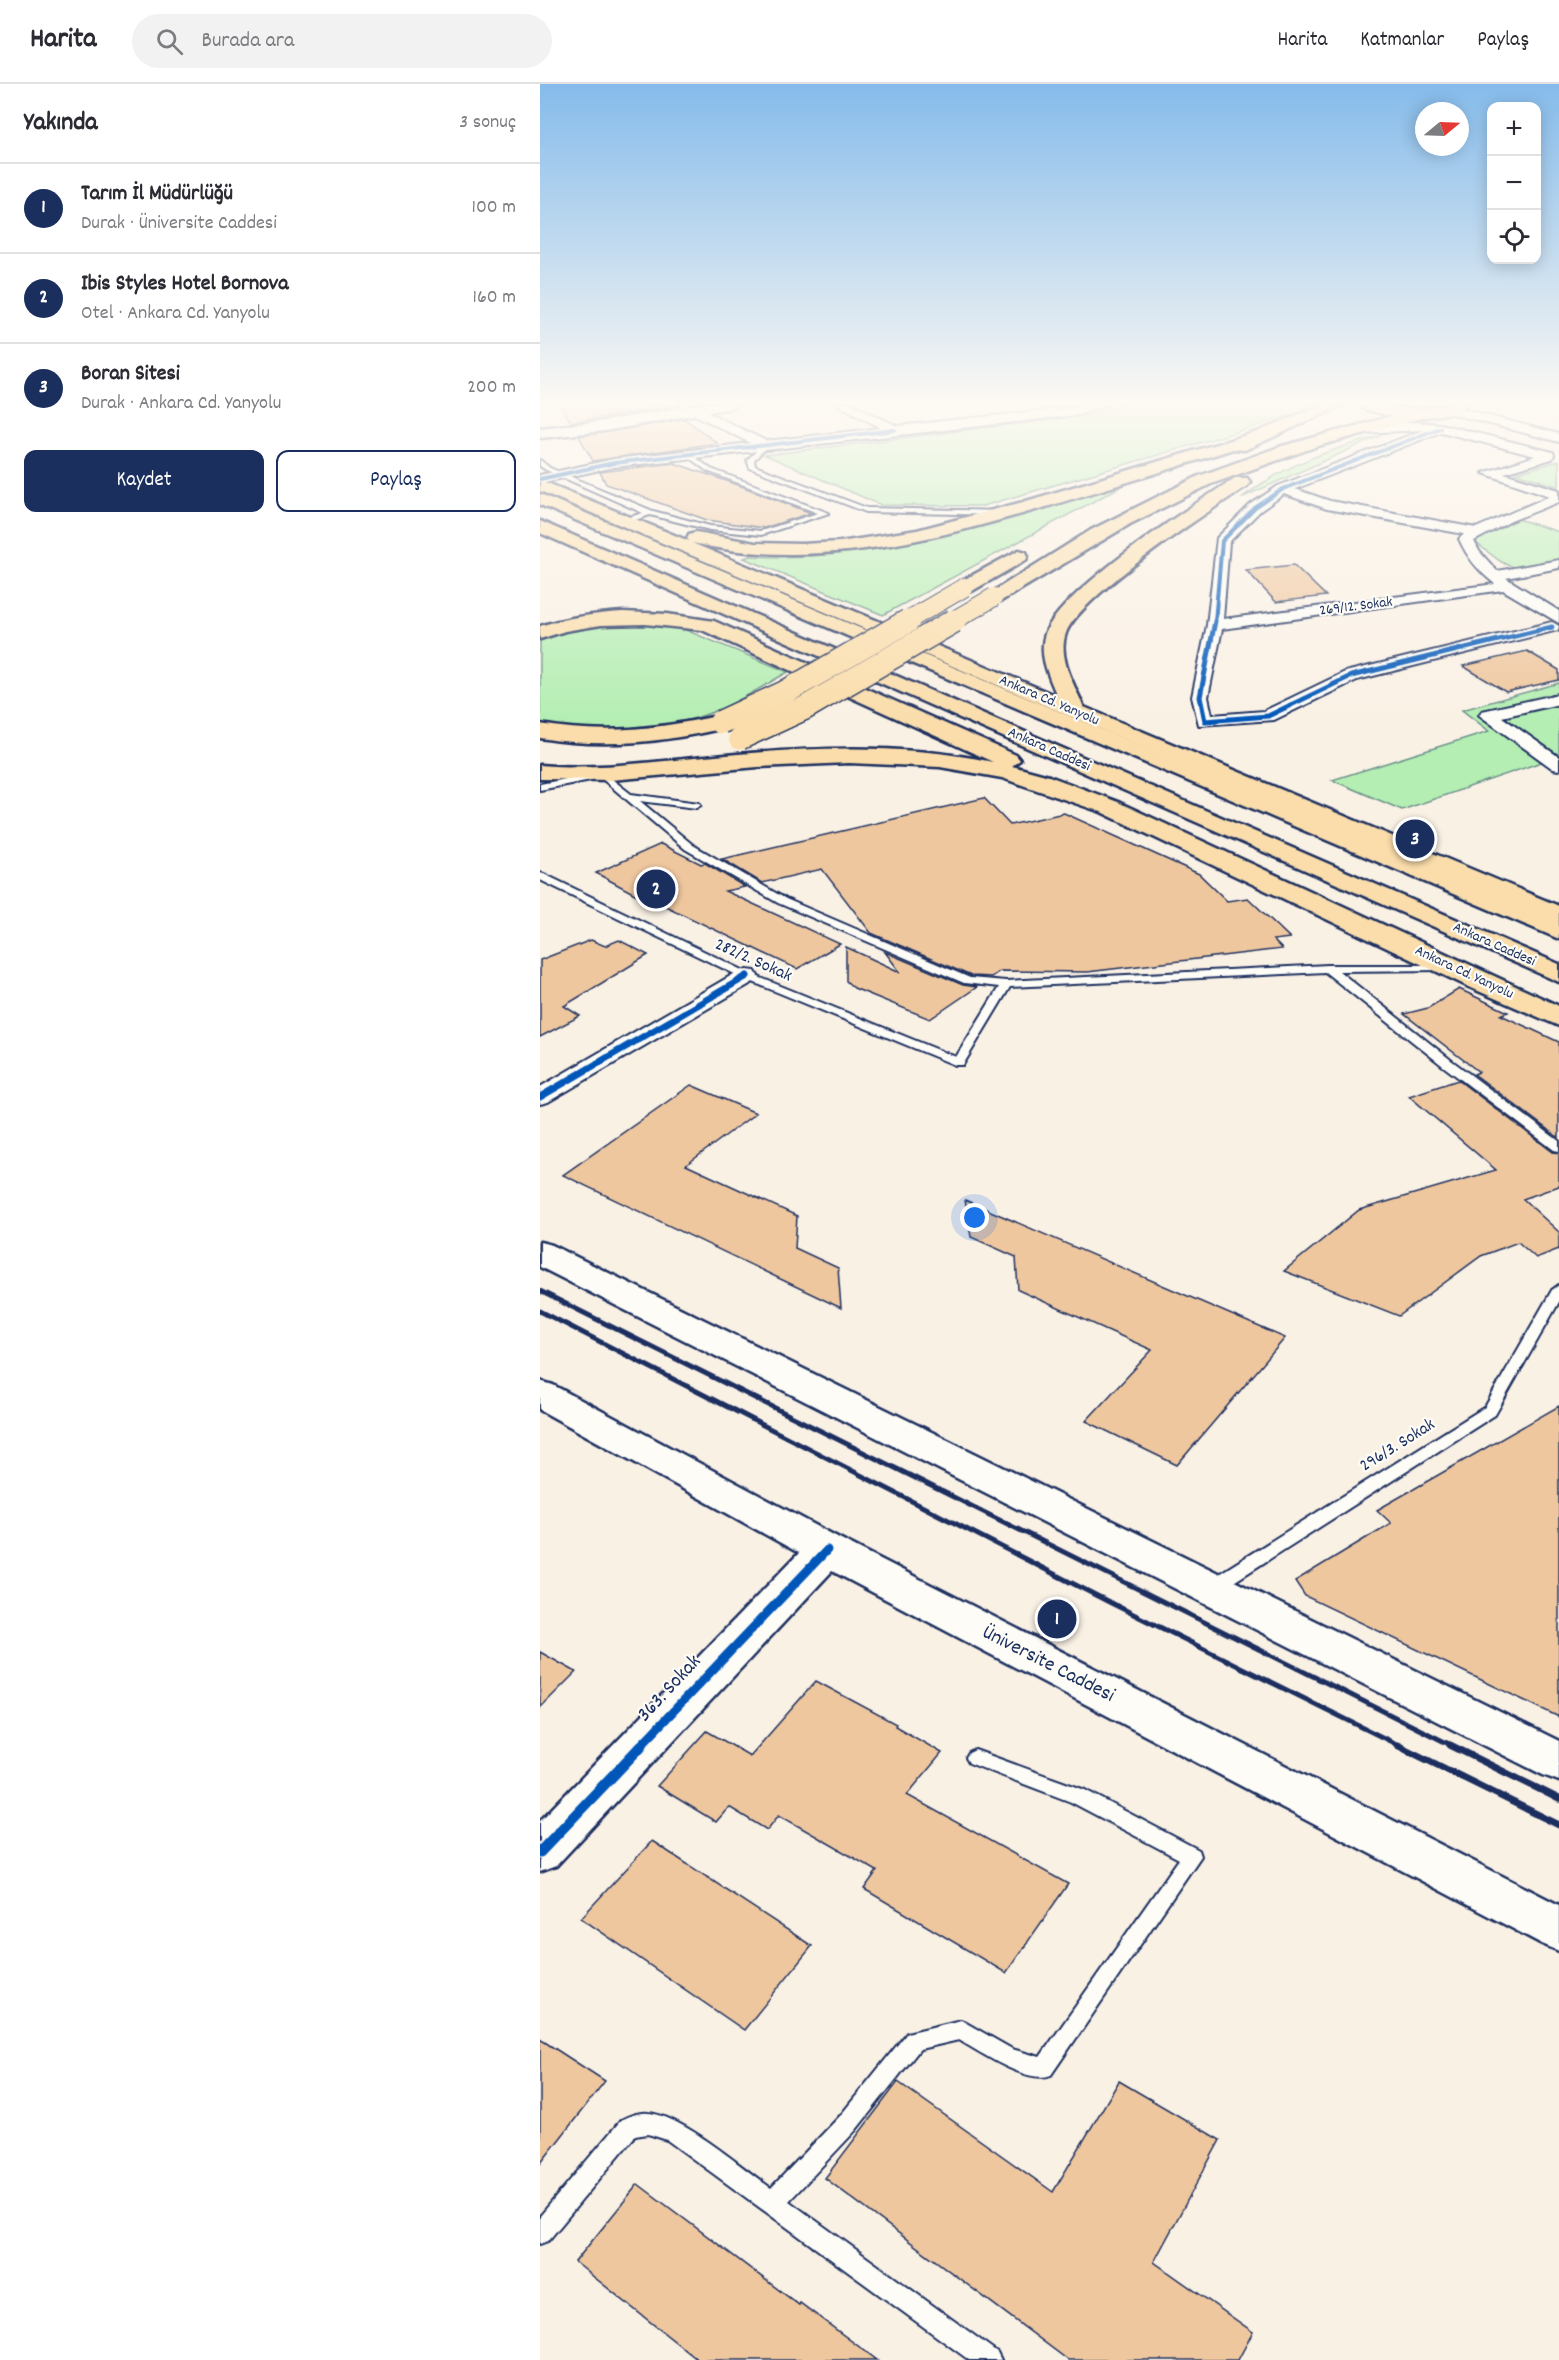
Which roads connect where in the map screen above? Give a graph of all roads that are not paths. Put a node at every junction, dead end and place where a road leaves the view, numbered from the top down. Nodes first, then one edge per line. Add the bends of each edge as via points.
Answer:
1 (564, 509) edge
2 (595, 509) edge
3 (642, 509) edge
4 (815, 509) edge
5 (864, 509) edge
6 (1017, 509) edge
7 (1142, 509) edge
8 (1199, 509) edge
9 (1254, 509) edge
10 (1350, 509) edge
11 (1528, 509) edge
12 (650, 513) junction
13 (1004, 513) junction
14 (627, 523) junction
15 (540, 526) edge
16 (1475, 532) junction
17 (1033, 548) dead end
18 (1559, 564) edge
19 (1495, 582) junction
20 (1215, 625) junction
21 (1557, 626) edge
22 (540, 633) edge
23 (1559, 699) edge
24 (1075, 711) junction
25 (540, 731) edge
26 (540, 751) edge
27 (1559, 765) edge
28 (540, 772) edge
29 (603, 775) junction
30 (540, 787) edge
31 (627, 796) junction
32 (696, 805) dead end
33 (1110, 806) junction
34 (540, 876) edge
35 (1559, 916) edge
36 (1559, 931) edge
37 (1448, 967) junction
38 (1328, 968) junction
39 (1559, 974) edge
40 (747, 976) junction
41 (1006, 984) junction
42 (1559, 1017) edge
43 (540, 1097) edge
44 (1559, 1148) edge
45 (540, 1253) edge
46 (1559, 1290) edge
47 (540, 1395) edge
48 (817, 1545) junction
49 (1209, 1589) junction
50 (975, 1758) dead end
51 (1559, 1762) edge
52 (540, 1819) edge
53 (540, 1852) edge
54 (1559, 1929) edge
55 (772, 2203) junction
56 (540, 2233) edge
57 (989, 2360) edge

1 - 36 main road, Ankara Caddesi
2 - 14 main road, Ankara Cd. Yanyolu
3 - 12 lane
4 - 12 lane via 825,513 762,533 710,528
5 - 13 lane
6 - 13 main road
7 - 26 main road, bridge via 805,708 740,738 617,755 571,756
8 - 24 main road via 1080,601 1056,631 1053,662
9 - 20 street via 1222,541
10 - 16 street
11 - 16 street
12 - 14 lane
13 - 14 main road via 883,542 798,550 724,544
14 - 24 main road, Ankara Cd. Yanyolu
15 - 39 main road, Ankara Caddesi
16 - 19 street via 1466,539 1469,550
17 - 25 main road, bridge via 784,693 721,722 681,732 612,739
18 - 19 street, 269/12. Sokak
19 - 20 street, 269/12. Sokak
19 - 21 street
20 - 21 street via 1200,697 1205,721 1268,716 1351,676
22 - 33 main road via 615,618 666,618 707,625
23 - 27 street via 1488,715
24 - 35 main road, Ankara Cd. Yanyolu
28 - 29 main road, Ankara Cd. Yanyolu
29 - 30 lane
29 - 31 lane
29 - 33 main road, Ankara Cd. Yanyolu via 728,762 877,756 972,765
31 - 32 lane
31 - 41 lane via 688,847 782,901 968,981
33 - 37 main road, Ankara Cd. Yanyolu
34 - 40 lane, 282/2. Sokak
37 - 38 lane
37 - 42 main road, Ankara Cd. Yanyolu
38 - 41 lane
38 - 44 lane
40 - 41 lane, 282/2. Sokak via 959,1062
40 - 43 street
45 - 49 main road
46 - 49 lane, 296/3. Sokak via 1490,1411
47 - 48 main road, Üniversite Caddesi
48 - 52 main road
48 - 53 main road, 363. Sokak
48 - 54 main road, Üniversite Caddesi
49 - 51 main road
50 - 55 lane via 1078,1796 1192,1856 1044,2068 1008,2058 961,2030 914,2040 848,2123
55 - 56 lane via 673,2131 648,2123 629,2127
55 - 57 lane

